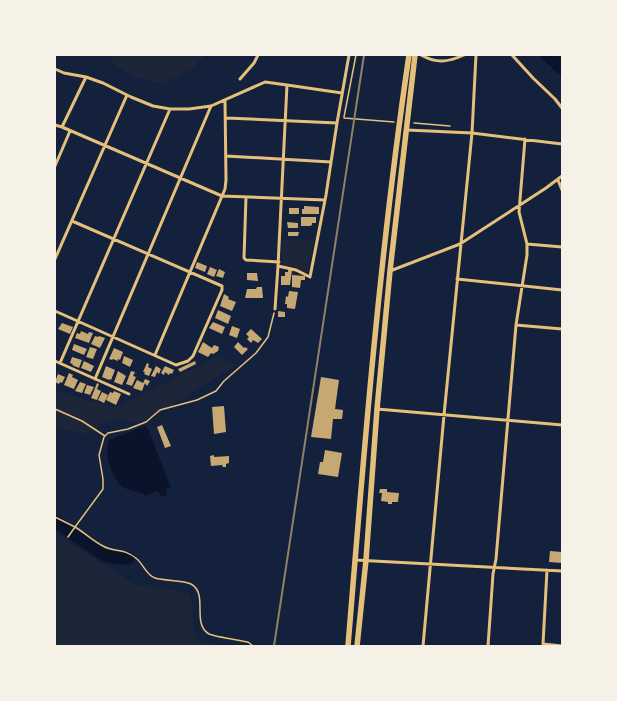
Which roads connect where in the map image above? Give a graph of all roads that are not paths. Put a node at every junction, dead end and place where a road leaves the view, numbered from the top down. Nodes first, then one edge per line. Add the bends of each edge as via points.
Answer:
1 (258, 55) edge
2 (348, 55) edge
3 (409, 55) edge
4 (415, 55) edge
5 (421, 55) edge
6 (464, 55) edge
7 (476, 55) edge
8 (512, 55) edge
9 (55, 70) edge
10 (86, 78) junction
11 (240, 79) dead end
12 (287, 85) junction
13 (342, 94) junction
14 (126, 95) junction
15 (224, 100) junction
16 (211, 106) junction
17 (562, 108) edge
18 (170, 109) junction
19 (226, 118) junction
20 (285, 121) junction
21 (337, 123) junction
22 (55, 125) edge
23 (62, 127) junction
24 (406, 130) junction
25 (70, 131) junction
26 (472, 133) junction
27 (525, 139) junction
28 (562, 144) edge
29 (105, 145) junction
30 (226, 156) junction
31 (283, 159) junction
32 (146, 162) junction
33 (331, 162) junction
34 (55, 166) edge
35 (562, 176) edge
36 (181, 178) junction
37 (558, 180) junction
38 (562, 190) edge
39 (222, 196) junction
40 (246, 197) junction
41 (281, 198) junction
42 (325, 200) junction
43 (520, 205) junction
44 (72, 221) junction
45 (114, 239) junction
46 (460, 244) junction
47 (527, 244) junction
48 (562, 247) edge
49 (148, 254) junction
50 (55, 259) edge
51 (278, 264) junction
52 (390, 271) junction
53 (189, 272) junction
54 (457, 280) junction
55 (521, 286) junction
56 (562, 290) edge
57 (275, 309) road end
58 (55, 311) edge
59 (79, 322) junction
60 (516, 326) junction
61 (562, 329) edge
62 (113, 336) junction
63 (155, 355) junction
64 (55, 361) edge
65 (60, 363) junction
66 (95, 379) junction
67 (129, 394) dead end
68 (377, 409) junction
69 (444, 415) junction
70 (508, 420) junction
71 (562, 425) edge
72 (355, 560) junction
73 (366, 560) junction
74 (430, 563) junction
75 (494, 567) junction
76 (547, 570) junction
77 (562, 571) edge
78 (348, 646) edge
79 (358, 646) edge
80 (423, 646) edge
81 (488, 646) edge
82 (562, 646) edge

1 - 11 street
2 - 13 street
3 - 72 highway via 398,129 367,409
4 - 24 highway
5 - 6 street via 439,62
7 - 26 street
8 - 17 street
9 - 10 street
10 - 14 street via 103,82
10 - 23 street
12 - 13 street
12 - 15 street via 262,83
12 - 20 street
13 - 21 street
14 - 18 street via 153,106
14 - 29 street
15 - 16 street
15 - 19 street
16 - 18 street
16 - 36 street
18 - 32 street
19 - 20 street
19 - 30 street
20 - 21 street
20 - 31 street
21 - 33 street
22 - 23 street
23 - 25 street
24 - 26 street
24 - 52 highway
25 - 29 street
25 - 34 street
26 - 27 street
26 - 46 street
27 - 28 street
27 - 43 street
29 - 32 street
29 - 44 street
30 - 31 street
30 - 39 street via 226,180
31 - 33 street
31 - 41 street
32 - 36 street
32 - 45 street
33 - 42 street
35 - 37 street
36 - 39 street
36 - 49 street
37 - 38 street
37 - 43 street
39 - 40 street
39 - 53 street
40 - 41 street
40 - 51 street via 244,258
41 - 42 street
41 - 51 street
42 - 51 street via 310,277
43 - 46 street
43 - 47 street via 519,212
44 - 45 street
44 - 50 street
45 - 49 street
45 - 59 street
46 - 52 street
46 - 54 street
47 - 48 street
47 - 55 street
49 - 53 street
49 - 62 street
51 - 57 street
52 - 68 highway
53 - 63 street
53 - 63 street via 222,286 222,290 193,356 188,361 176,365
54 - 55 street
54 - 69 street
55 - 56 street
55 - 60 street
58 - 59 street
59 - 62 street
59 - 65 street
60 - 61 street
60 - 70 street
62 - 63 street
62 - 66 street
64 - 65 street
65 - 66 street
66 - 67 street
68 - 69 street
68 - 73 highway
69 - 70 street
69 - 74 street
70 - 71 street
70 - 75 street
72 - 73 street
72 - 78 highway
73 - 74 street
73 - 79 highway
74 - 75 street
74 - 80 street
75 - 76 street
75 - 81 street
76 - 77 street
76 - 82 street via 543,644

